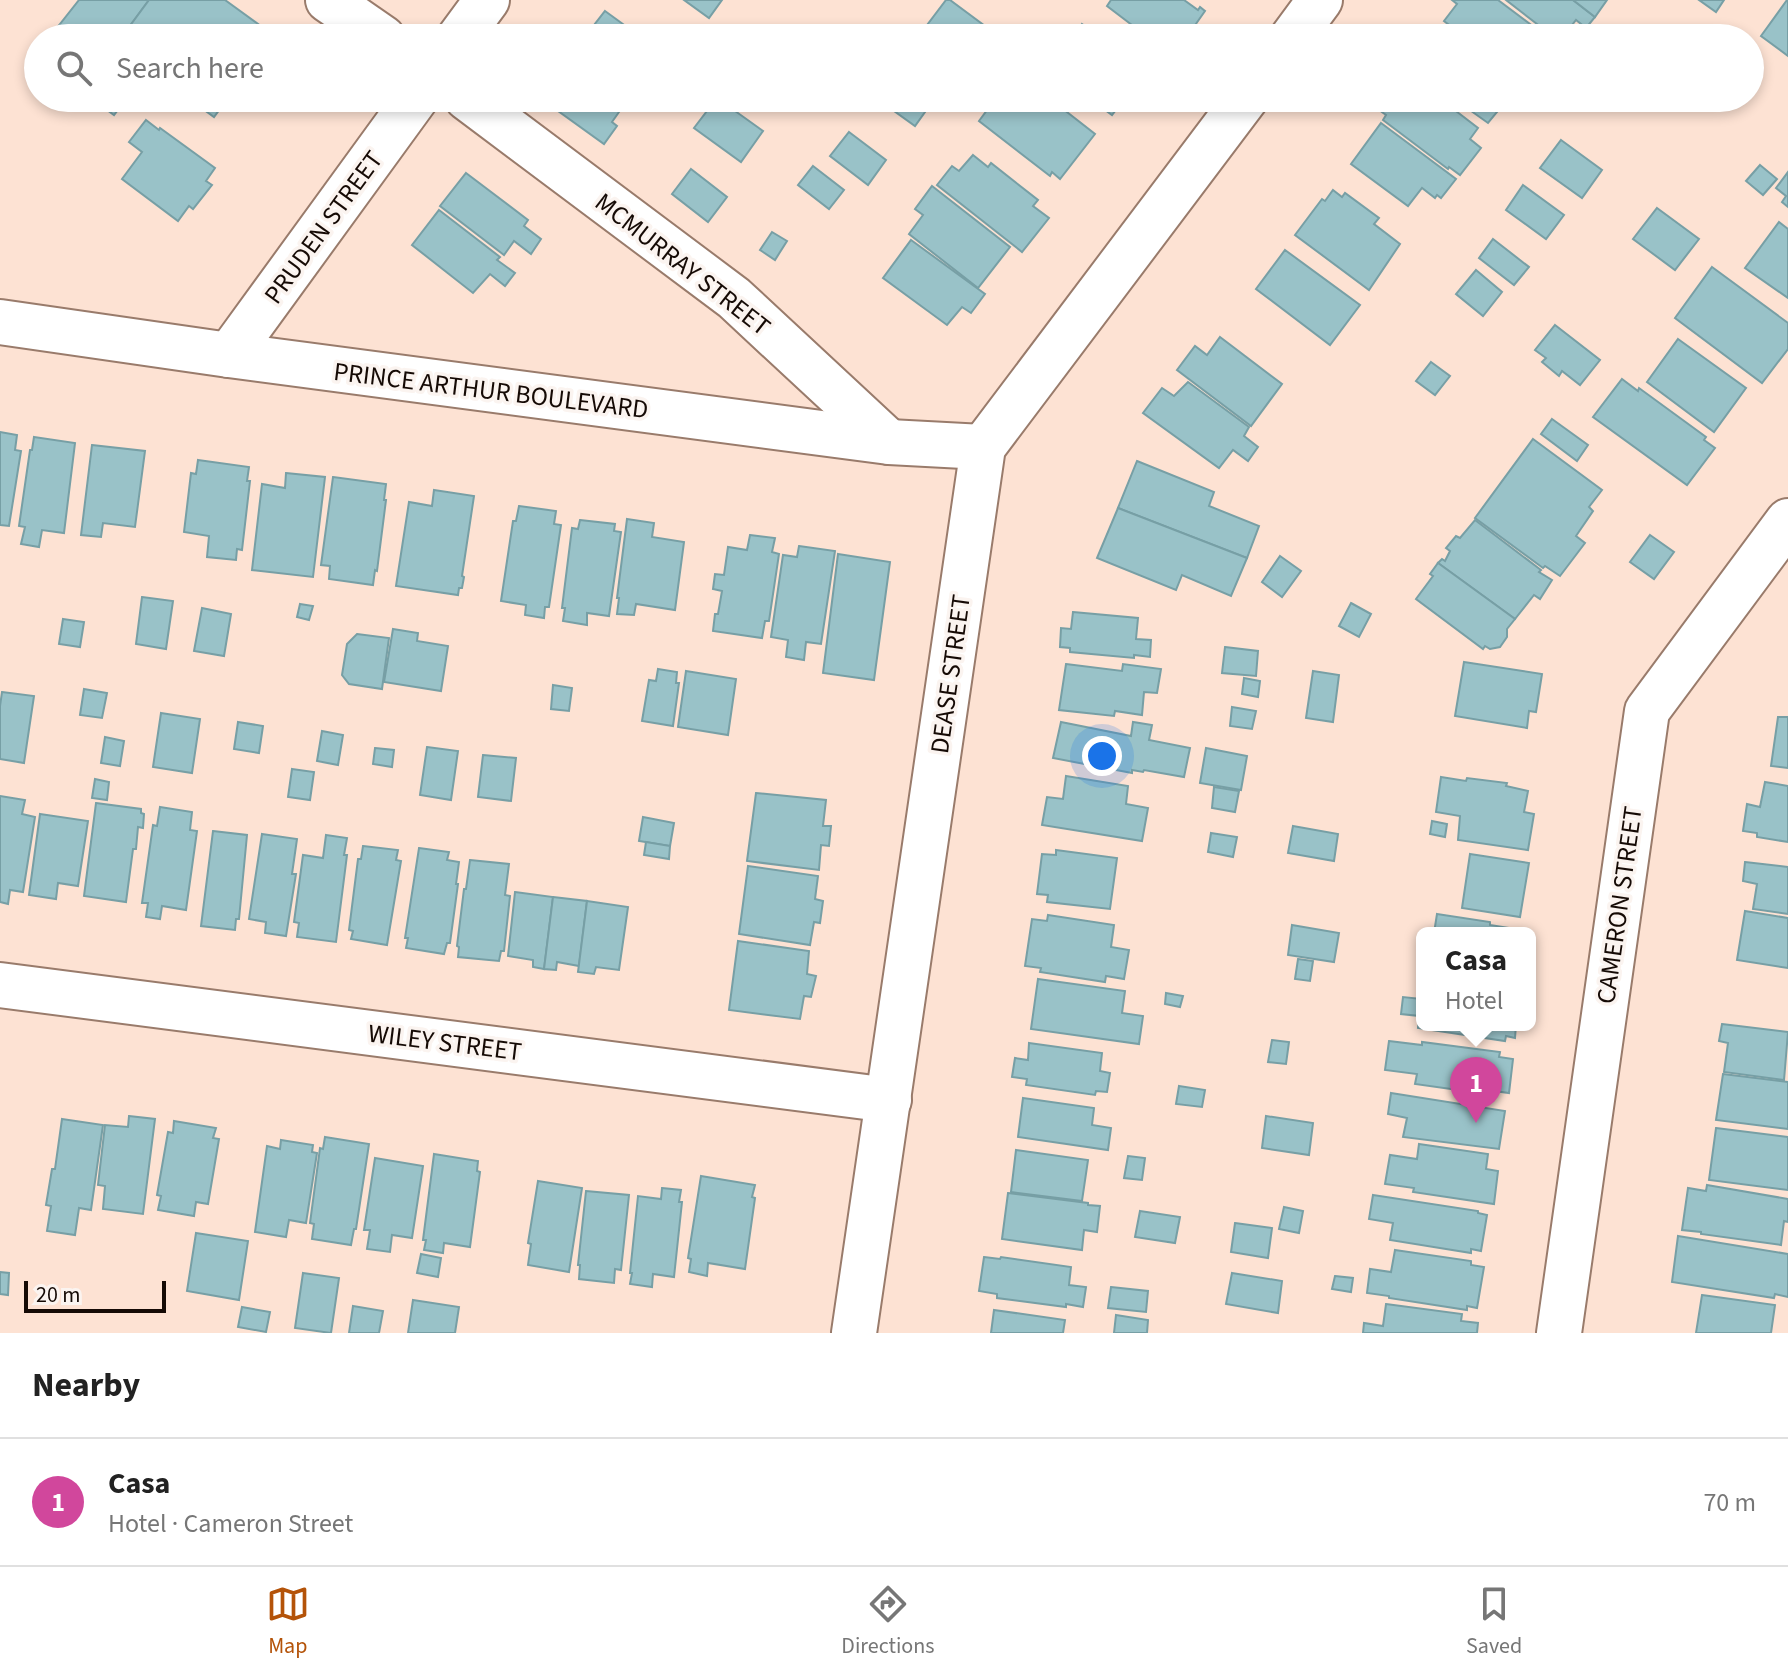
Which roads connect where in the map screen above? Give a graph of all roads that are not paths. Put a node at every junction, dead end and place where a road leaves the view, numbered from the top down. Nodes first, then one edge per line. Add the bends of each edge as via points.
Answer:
1 (328, 0) edge
2 (487, 0) edge
3 (1320, 0) edge
4 (363, 24) edge
5 (469, 24) edge
6 (1302, 24) edge
7 (406, 112) edge
8 (486, 112) edge
9 (1235, 112) edge
10 (0, 322) edge
11 (229, 355) junction
12 (889, 442) junction
13 (983, 447) junction
14 (1788, 521) edge
15 (0, 985) edge
16 (889, 1100) junction
17 (854, 1333) edge
18 (1559, 1333) edge

1 - 4 street
2 - 5 street
3 - 6 street
7 - 11 street, PRUDEN STREET
8 - 12 street, MCMURRAY STREET via 734,298
9 - 13 street, DEASE STREET
10 - 11 street, PRINCE ARTHUR BOULEVARD
11 - 12 street, PRINCE ARTHUR BOULEVARD
12 - 13 street, PRINCE ARTHUR BOULEVARD
13 - 16 street, DEASE STREET
14 - 18 street, CAMERON STREET via 1647,711
15 - 16 street, WILEY STREET
16 - 17 street, DEASE STREET

